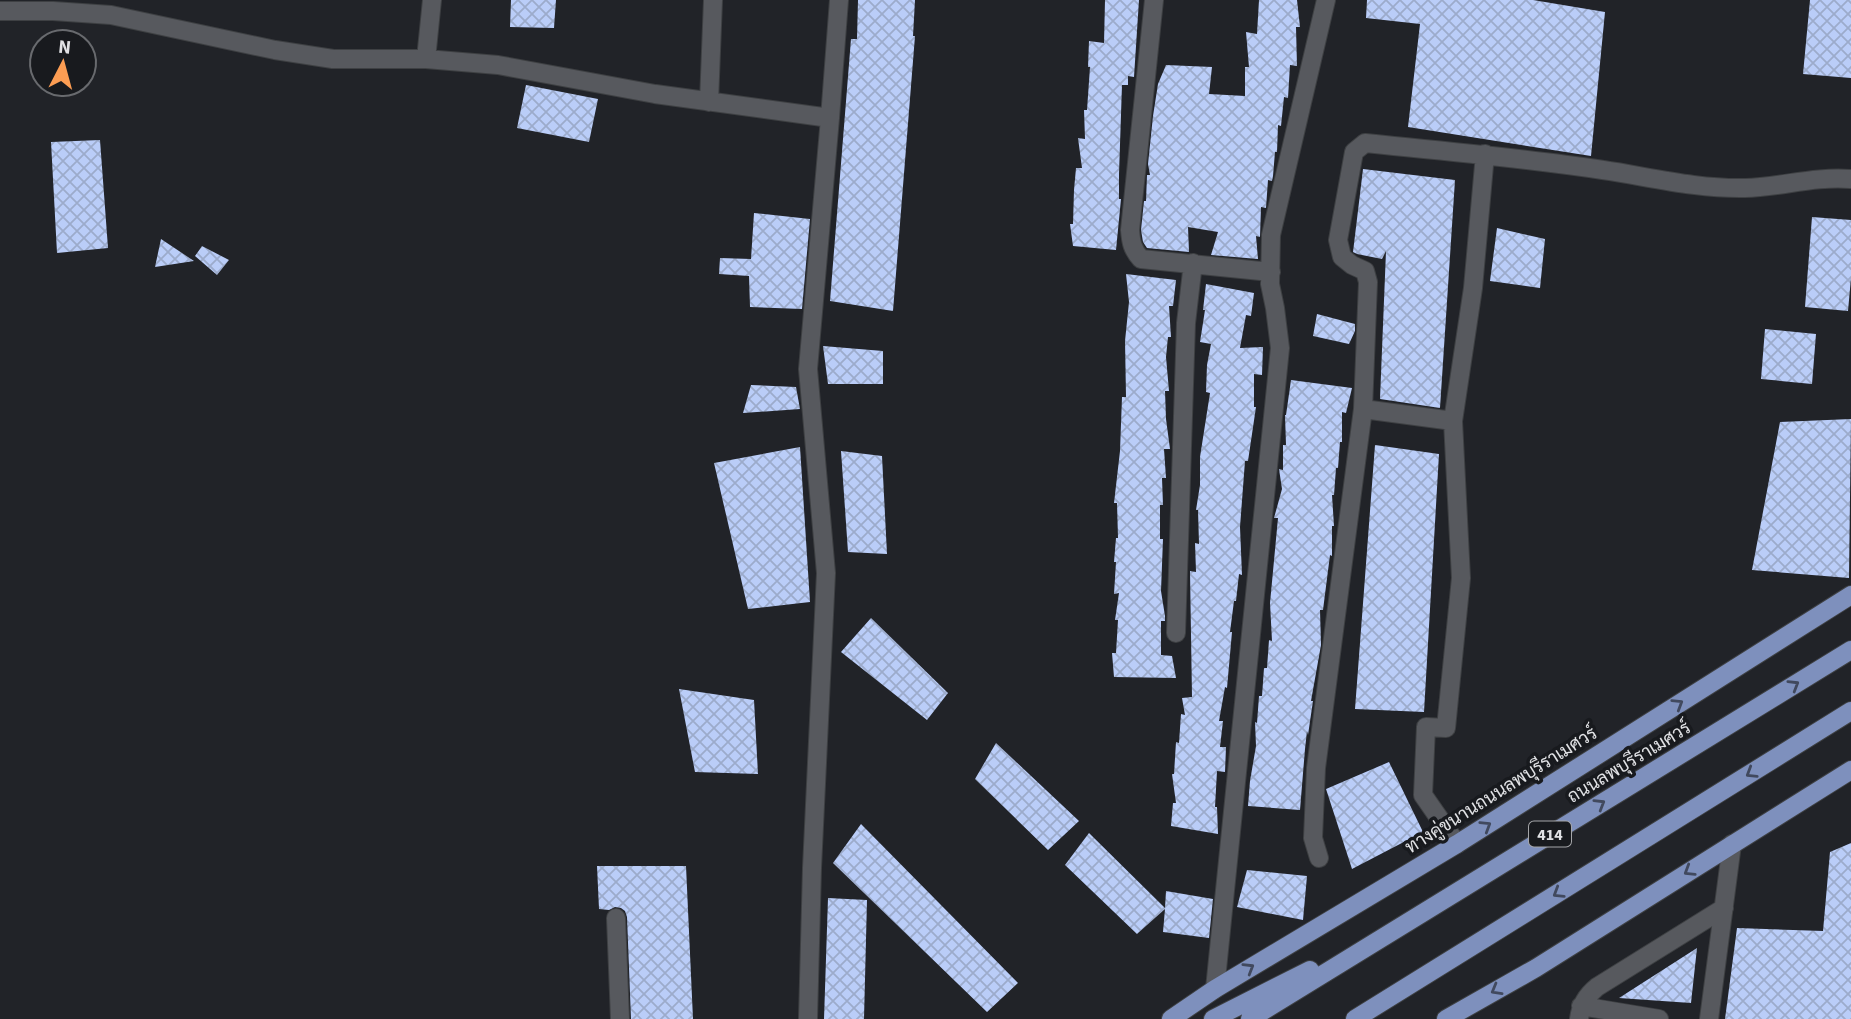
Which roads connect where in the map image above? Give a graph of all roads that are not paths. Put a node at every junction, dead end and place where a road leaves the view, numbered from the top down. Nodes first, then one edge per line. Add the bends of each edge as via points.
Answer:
1 (432, 0) edge
2 (713, 0) edge
3 (839, 0) edge
4 (1154, 0) edge
5 (1326, 0) edge
6 (54, 5) edge
7 (0, 11) edge
8 (426, 59) junction
9 (709, 102) junction
10 (830, 118) junction
11 (1485, 154) junction
12 (1851, 179) edge
13 (1193, 263) junction
14 (1271, 272) junction
15 (1363, 409) junction
16 (1453, 421) junction
17 (1851, 595) edge
18 (1176, 634) dead end
19 (1851, 650) edge
20 (1851, 712) edge
21 (1851, 770) edge
22 (1457, 844) junction
23 (1732, 844) junction
24 (1319, 858) dead end
25 (1724, 908) junction
26 (1419, 915) junction
27 (616, 918) dead end
28 (1215, 989) junction
29 (1580, 1013) edge
30 (620, 1019) edge
31 (808, 1019) edge
32 (1171, 1019) edge
33 (1213, 1019) edge
34 (1250, 1019) edge
35 (1355, 1019) edge
36 (1446, 1019) edge
37 (1659, 1019) edge
38 (1709, 1019) edge

1 - 8 street
2 - 9 street
3 - 10 street
4 - 13 street via 1131,244 1141,259
5 - 14 street via 1271,235
6 - 7 street
6 - 8 street via 333,59
8 - 9 street via 498,65
9 - 10 street
10 - 31 street via 808,369 825,573
11 - 12 street via 1745,188
11 - 15 street via 1365,143 1354,152 1338,240 1342,257 1365,271 1368,282
11 - 16 street via 1473,288
13 - 14 street
13 - 18 street via 1185,323
14 - 28 street via 1280,348
15 - 16 street
15 - 24 street via 1316,768 1312,838
16 - 22 street via 1461,578 1446,727 1426,727 1423,795
22 -> 17 main road, ทางคู่ขนานถนนลพบุรีราเมศวร์ / 414
26 -> 19 main road, ถนนลพบุรีราเมศวร์ / 414
20 -> 35 main road
21 - 23 main road
28 -> 22 main road, ทางคู่ขนานถนนลพบุรีราเมศวร์ / 414
23 - 25 street
23 -> 36 main road
25 - 29 street via 1597,987
25 - 38 street
26 - 33 main road
26 - 34 main road, ถนนลพบุรีราเมศวร์ / 414
27 - 30 street
28 - 32 main road, ทางคู่ขนานถนนลพบุรีราเมศวร์ / 414
29 - 37 street

